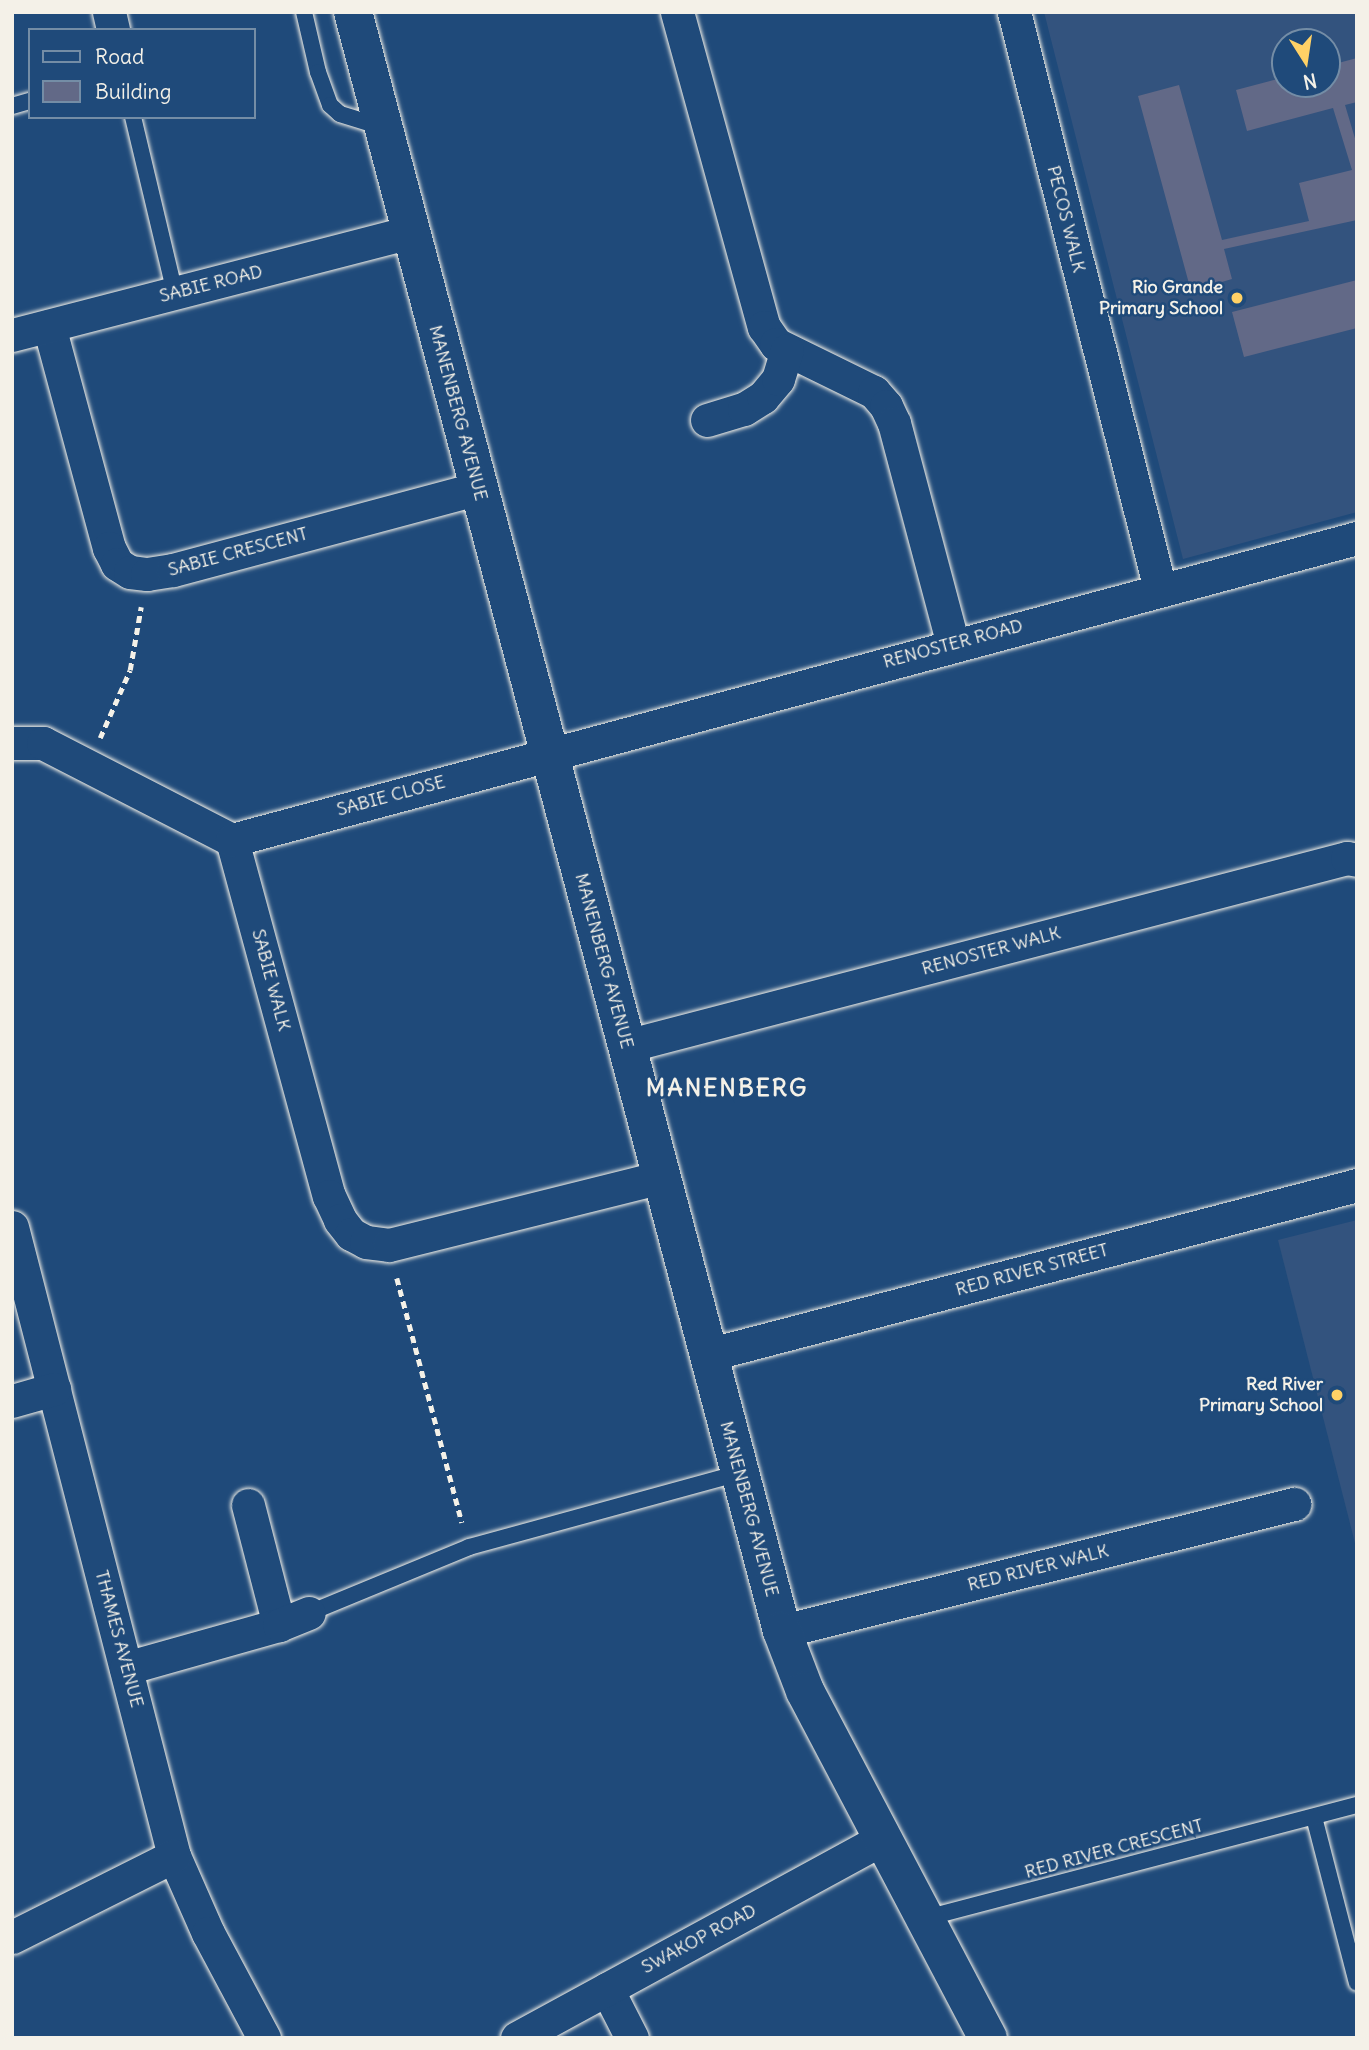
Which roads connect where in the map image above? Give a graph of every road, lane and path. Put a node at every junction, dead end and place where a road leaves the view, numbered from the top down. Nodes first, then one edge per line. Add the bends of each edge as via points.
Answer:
1 (304, 12) edge
2 (353, 12) edge
3 (677, 12) edge
4 (1014, 12) edge
5 (134, 119) edge
6 (382, 127) junction
7 (409, 232) junction
8 (175, 293) junction
9 (48, 326) junction
10 (12, 335) edge
11 (787, 349) junction
12 (707, 420) dead end
13 (478, 488) junction
14 (1356, 540) edge
15 (147, 574) junction
16 (1160, 589) junction
17 (953, 644) junction
18 (12, 743) edge
19 (550, 752) junction
20 (88, 764) junction
21 (232, 840) junction
22 (1357, 860) edge
23 (626, 1046) junction
24 (661, 1177) junction
25 (1357, 1185) edge
26 (12, 1227) edge
27 (389, 1245) junction
28 (707, 1355) junction
29 (54, 1389) junction
30 (12, 1401) edge
31 (740, 1473) junction
32 (248, 1504) dead end
33 (1294, 1504) dead end
34 (469, 1547) junction
35 (294, 1619) junction
36 (782, 1631) junction
37 (126, 1668) junction
38 (1357, 1805) edge
39 (1314, 1817) junction
40 (882, 1839) junction
41 (174, 1856) junction
42 (925, 1919) junction
43 (12, 1937) edge
44 (1357, 1983) edge
45 (607, 1989) junction
46 (264, 2038) edge
47 (517, 2038) edge
48 (632, 2038) edge
49 (988, 2038) edge

1 - 6 lane via 330,105 340,114
2 - 6 street, MANENBERG AVENUE
3 - 11 street via 764,327 769,338
4 - 16 street, PECOS WALK
5 - 8 lane
6 - 7 street, MANENBERG AVENUE
7 - 8 street, SABIE ROAD
7 - 13 street, MANENBERG AVENUE
8 - 9 street, SABIE ROAD
9 - 10 street, SABIE ROAD
9 - 15 street, SABIE CRESCENT via 109,548 117,564
11 - 12 street via 778,379 763,397 744,409
11 - 17 street via 874,392 886,407
13 - 15 street, SABIE CRESCENT
13 - 19 street, MANENBERG AVENUE
14 - 16 street, RENOSTER ROAD
15 - 20 path via 130,670
16 - 17 street, RENOSTER ROAD
17 - 19 street, RENOSTER ROAD
18 - 20 street via 43,743
19 - 21 street, SABIE CLOSE
19 - 23 street, MANENBERG AVENUE
20 - 21 street
21 - 27 street, SABIE WALK via 329,1196 351,1234 366,1242
22 - 23 street, RENOSTER WALK via 1347,858
23 - 24 street, MANENBERG AVENUE
24 - 27 street, SABIE WALK
24 - 28 street, MANENBERG AVENUE
25 - 28 street, RED RIVER STREET
26 - 29 street, THAMES AVENUE
27 - 34 path
28 - 31 street, MANENBERG AVENUE
29 - 30 street
29 - 37 street, THAMES AVENUE
31 - 34 lane
31 - 36 street, MANENBERG AVENUE
32 - 35 street
33 - 36 street, RED RIVER WALK
34 - 35 lane
35 - 37 street
36 - 40 street, MANENBERG AVENUE via 805,1691
37 - 41 street, THAMES AVENUE
38 - 39 lane, RED RIVER CRESCENT
39 - 42 lane, RED RIVER CRESCENT
39 - 44 lane
40 - 42 street, MANENBERG AVENUE
40 - 45 street, SWAKOP ROAD
41 - 43 street
41 - 46 street, THAMES AVENUE via 208,1933
42 - 49 street, MANENBERG AVENUE
45 - 47 street, SWAKOP ROAD
45 - 48 street

